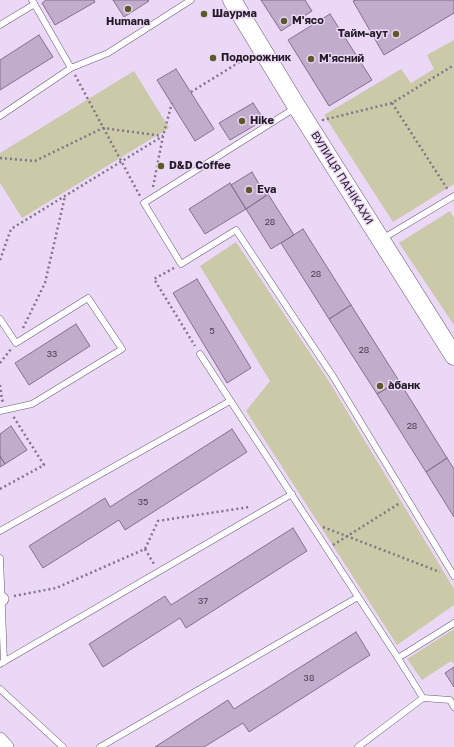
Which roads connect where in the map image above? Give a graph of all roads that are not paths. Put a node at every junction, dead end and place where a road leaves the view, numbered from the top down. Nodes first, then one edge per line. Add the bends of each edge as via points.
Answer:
1 (192, 0) edge
2 (232, 0) edge
3 (32, 2) edge
4 (0, 25) edge
5 (71, 68) junction
6 (297, 107) junction
7 (0, 116) edge
8 (453, 196) edge
9 (380, 240) junction
10 (0, 319) edge
11 (200, 354) road end
12 (454, 356) edge
13 (230, 401) junction
14 (0, 411) edge
15 (292, 494) junction
16 (0, 531) edge
17 (0, 558) edge
18 (454, 576) edge
19 (358, 597) junction
20 (1, 599) edge
21 (454, 622) edge
22 (398, 658) junction
23 (2, 663) edge
24 (0, 689) edge
25 (423, 698) junction
26 (454, 707) edge
27 (0, 739) edge
28 (7, 747) edge
29 (63, 747) edge
30 (100, 747) edge
31 (358, 747) edge

1 - 5 lane via 108,53
2 - 6 street, ВУЛИЦЯ ПАНІКАХИ
3 - 4 lane
3 - 5 lane
5 - 7 lane
6 - 9 street, ВУЛИЦЯ ПАНІКАХИ
6 - 18 lane via 144,203 181,264 236,230 334,378
8 - 9 lane
9 - 12 street, ВУЛИЦЯ ПАНІКАХИ
10 - 14 lane via 16,344 88,298 122,349 32,404
11 - 13 lane
13 - 15 lane
13 - 16 lane
15 - 19 lane
15 - 23 lane
17 - 20 lane
19 - 22 lane
19 - 30 lane
20 - 23 lane
21 - 22 lane
22 - 25 lane
24 - 29 lane
25 - 26 lane via 450,700
25 - 31 lane
27 - 28 street

